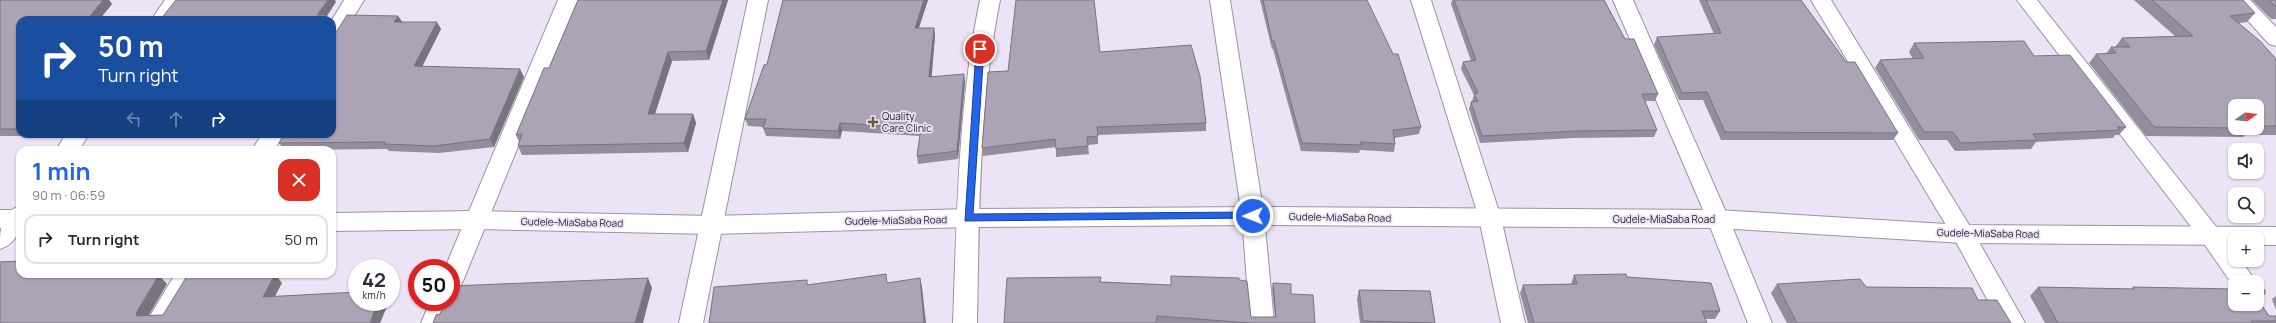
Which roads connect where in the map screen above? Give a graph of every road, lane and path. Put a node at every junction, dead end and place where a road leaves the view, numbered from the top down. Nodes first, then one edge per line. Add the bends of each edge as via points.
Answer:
1 (175, 0) edge
2 (354, 0) edge
3 (568, 0) edge
4 (758, 0) edge
5 (990, 0) edge
6 (1220, 0) edge
7 (1421, 0) edge
8 (1623, 0) edge
9 (1821, 0) edge
10 (2027, 0) edge
11 (2239, 0) edge
12 (164, 16) edge
13 (336, 29) edge
14 (2276, 39) edge
15 (1253, 216) junction
16 (14, 218) edge
17 (968, 218) junction
18 (1490, 218) junction
19 (1718, 219) junction
20 (477, 220) junction
21 (336, 222) edge
22 (713, 225) junction
23 (1963, 234) junction
24 (2210, 235) junction
25 (2276, 236) edge
26 (0, 240) edge
27 (460, 260) edge
28 (2239, 275) edge
29 (186, 278) edge
30 (438, 311) edge
31 (158, 323) edge
32 (433, 323) edge
33 (691, 323) edge
34 (965, 323) edge
35 (1262, 323) edge
36 (1513, 323) edge
37 (1760, 323) edge
38 (2013, 323) edge

1 - 12 street
2 - 13 street
3 - 20 street
4 - 22 street
5 - 17 street via 980,49
6 - 15 street
7 - 18 street
8 - 19 street
9 - 23 street
10 - 24 street
11 - 14 street
15 - 17 street, Gudele-MiaSaba Road
15 - 18 street, Gudele-MiaSaba Road
15 - 35 street
16 - 26 street
17 - 22 street, Gudele-MiaSaba Road
17 - 34 street
18 - 19 street, Gudele-MiaSaba Road
18 - 36 street
19 - 23 street, Gudele-MiaSaba Road
19 - 37 street
20 - 21 street, Gudele-MiaSaba Road
20 - 22 street, Gudele-MiaSaba Road
20 - 27 street
22 - 33 street
23 - 24 street, Gudele-MiaSaba Road
23 - 38 street
24 - 25 street, Gudele-MiaSaba Road
24 - 28 street
29 - 31 street
30 - 32 street

